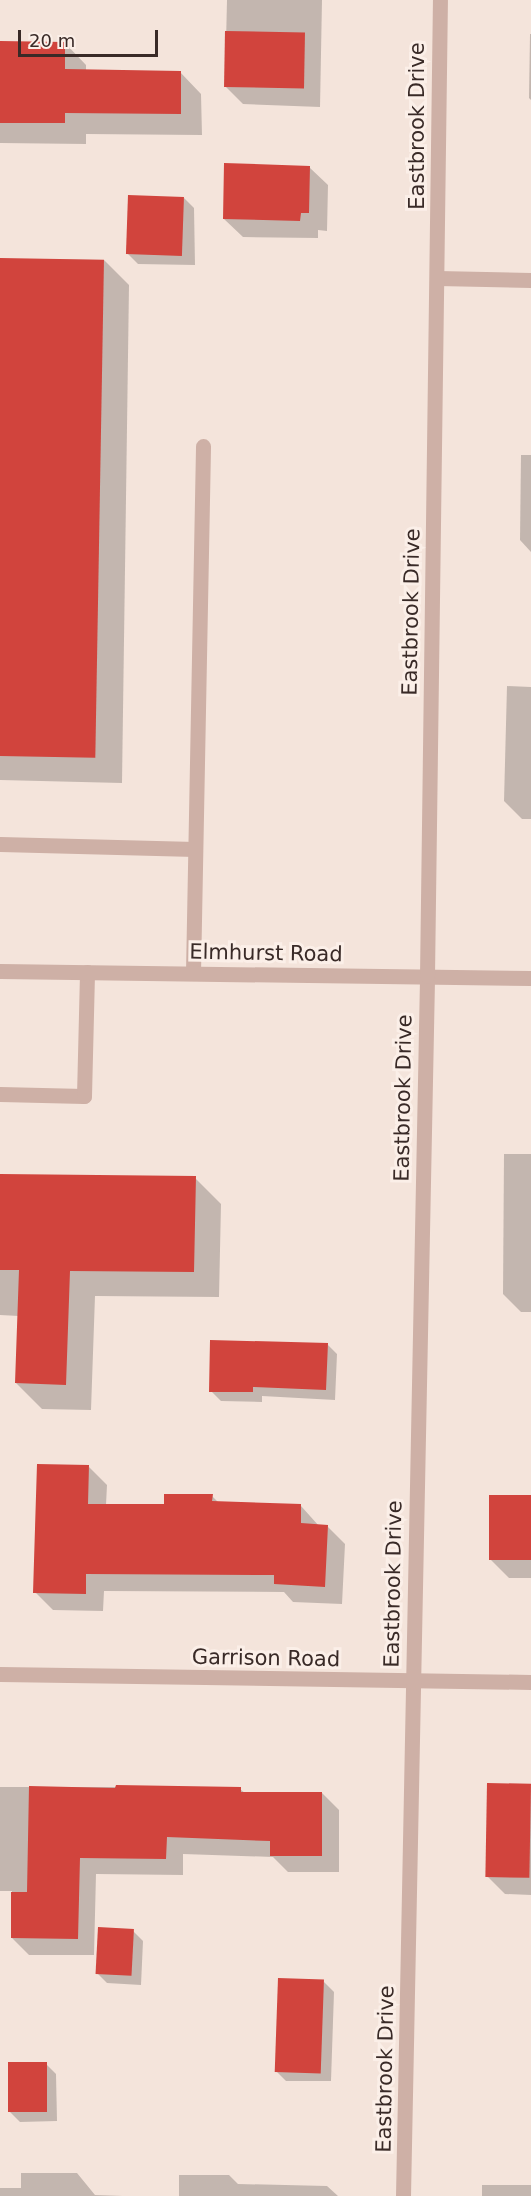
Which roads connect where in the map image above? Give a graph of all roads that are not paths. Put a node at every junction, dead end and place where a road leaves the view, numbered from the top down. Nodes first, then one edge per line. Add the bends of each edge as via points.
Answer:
1 (440, 0) edge
2 (437, 278) junction
3 (531, 280) edge
4 (203, 446) dead end
5 (0, 844) edge
6 (195, 849) junction
7 (0, 971) edge
8 (87, 972) junction
9 (194, 974) junction
10 (427, 976) junction
11 (531, 978) edge
12 (0, 1094) edge
13 (0, 1674) edge
14 (412, 1681) junction
15 (531, 1682) edge
16 (403, 2196) edge

1 - 2 street, Eastbrook Drive
2 - 3 street
2 - 10 street, Eastbrook Drive
4 - 6 street
5 - 6 street
6 - 9 street
7 - 8 street, Elmhurst Road
8 - 9 street, Elmhurst Road
8 - 12 street via 84,1096
9 - 10 street, Elmhurst Road
10 - 11 street, Elmhurst Road
10 - 14 street, Eastbrook Drive
13 - 14 street, Garrison Road
14 - 15 street, Garrison Road
14 - 16 street, Eastbrook Drive

